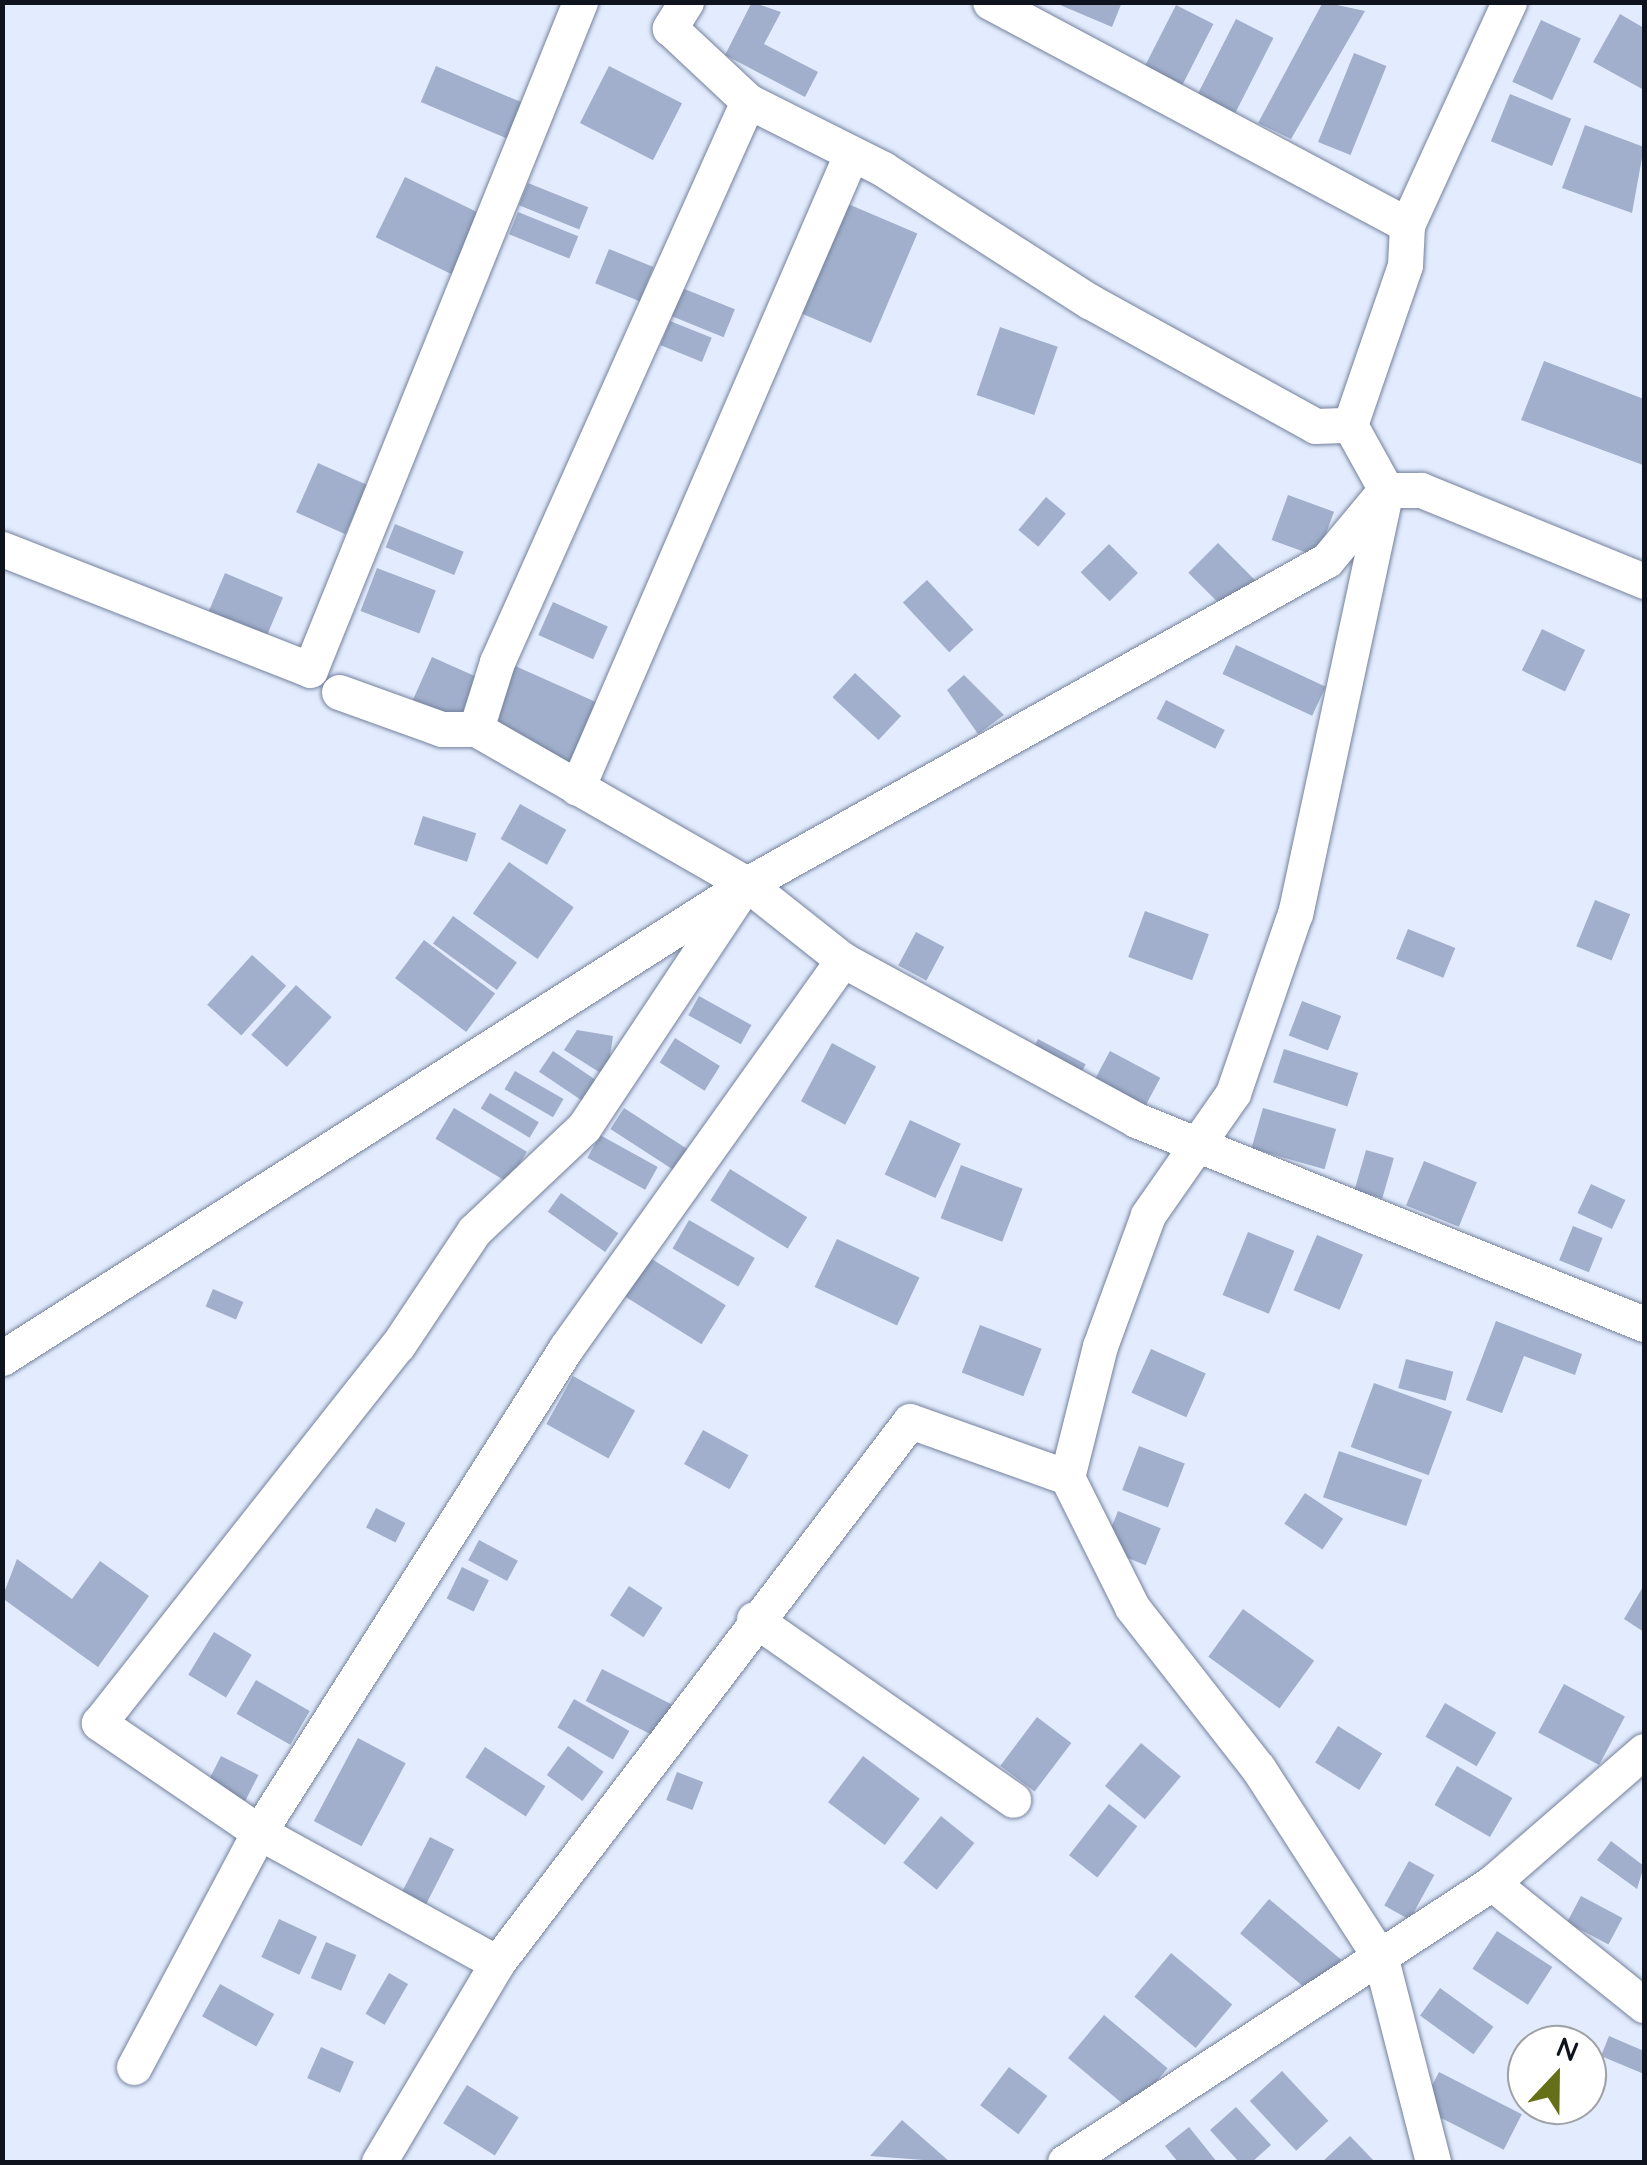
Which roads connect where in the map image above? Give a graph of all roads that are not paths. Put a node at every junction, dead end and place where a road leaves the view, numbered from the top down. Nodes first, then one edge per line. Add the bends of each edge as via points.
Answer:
1 (580, 2) edge
2 (686, 2) edge
3 (990, 2) edge
4 (1509, 2) edge
5 (748, 101) junction
6 (849, 159) junction
7 (1407, 225) junction
8 (1350, 425) junction
9 (1386, 490) junction
10 (2, 549) edge
11 (1644, 581) edge
12 (340, 692) dead end
13 (476, 730) junction
14 (578, 788) junction
15 (746, 884) junction
16 (843, 960) junction
17 (1199, 1140) junction
18 (1644, 1324) edge
19 (2, 1358) edge
20 (1067, 1478) junction
21 (754, 1620) junction
22 (1644, 1751) edge
23 (1013, 1800) dead end
24 (259, 1832) junction
25 (1492, 1883) junction
26 (1381, 1959) junction
27 (497, 1963) junction
28 (1644, 2005) edge
29 (134, 2067) dead end
30 (379, 2162) edge
31 (1065, 2162) edge
32 (1433, 2162) edge

1 - 10 street via 310,670
2 - 5 street via 670,28
3 - 7 street
4 - 7 street
5 - 6 street
5 - 13 street via 496,662
6 - 8 street via 883,169 1089,301 1315,426
6 - 14 street
7 - 8 street via 1405,266
8 - 9 street
9 - 11 street via 1421,490
9 - 15 street via 1327,560
9 - 17 street via 1296,913 1233,1094
12 - 13 street via 442,730
13 - 14 street
14 - 15 street
15 - 16 street
15 - 19 street
15 - 24 street via 584,1128 474,1231 398,1345 99,1723
16 - 17 street via 1136,1120
16 - 24 street via 566,1348
17 - 18 street
17 - 20 street via 1148,1215 1100,1346
20 - 21 street via 910,1421
20 - 26 street via 1132,1607 1258,1768
21 - 23 street
21 - 27 street
22 - 25 street
24 - 27 street
24 - 29 street
25 - 26 street
25 - 28 street
26 - 31 street
26 - 32 street
27 - 30 street

